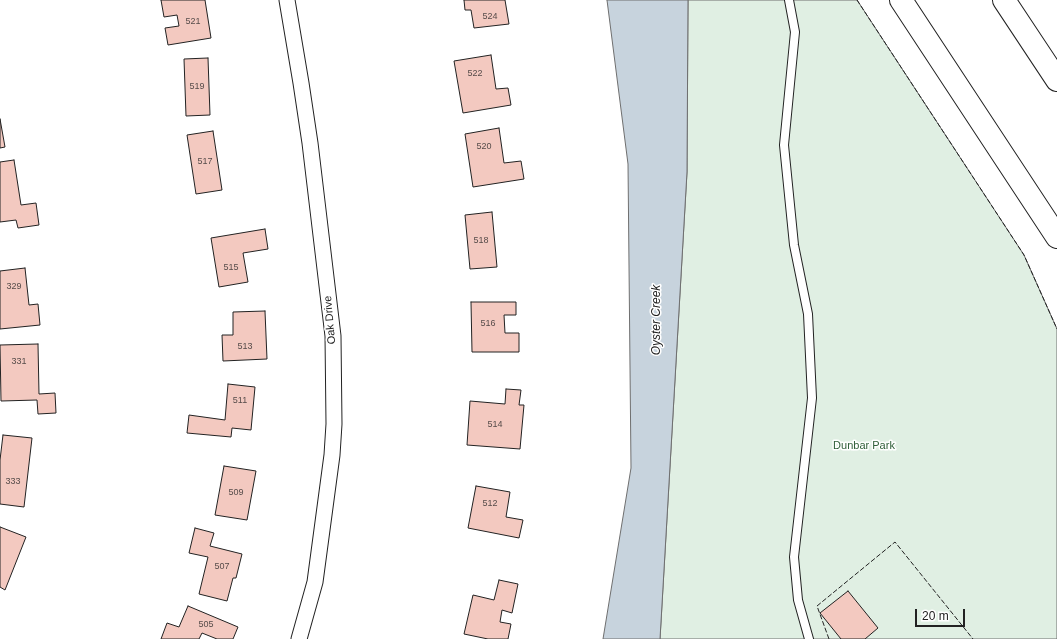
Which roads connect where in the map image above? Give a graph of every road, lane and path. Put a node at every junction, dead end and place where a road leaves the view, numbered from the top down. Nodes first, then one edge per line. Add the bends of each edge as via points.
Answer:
1 (286, 0) edge
2 (789, 0) edge
3 (901, 0) edge
4 (1004, 0) edge
5 (1057, 80) edge
6 (1057, 238) edge
7 (299, 639) edge
8 (809, 639) edge

1 - 7 street, Oak Drive via 310,142 333,336 332,455 315,582
2 - 8 lane via 796,32 784,145 794,245 808,314 812,398 794,557 798,600
3 - 6 highway
4 - 5 highway

